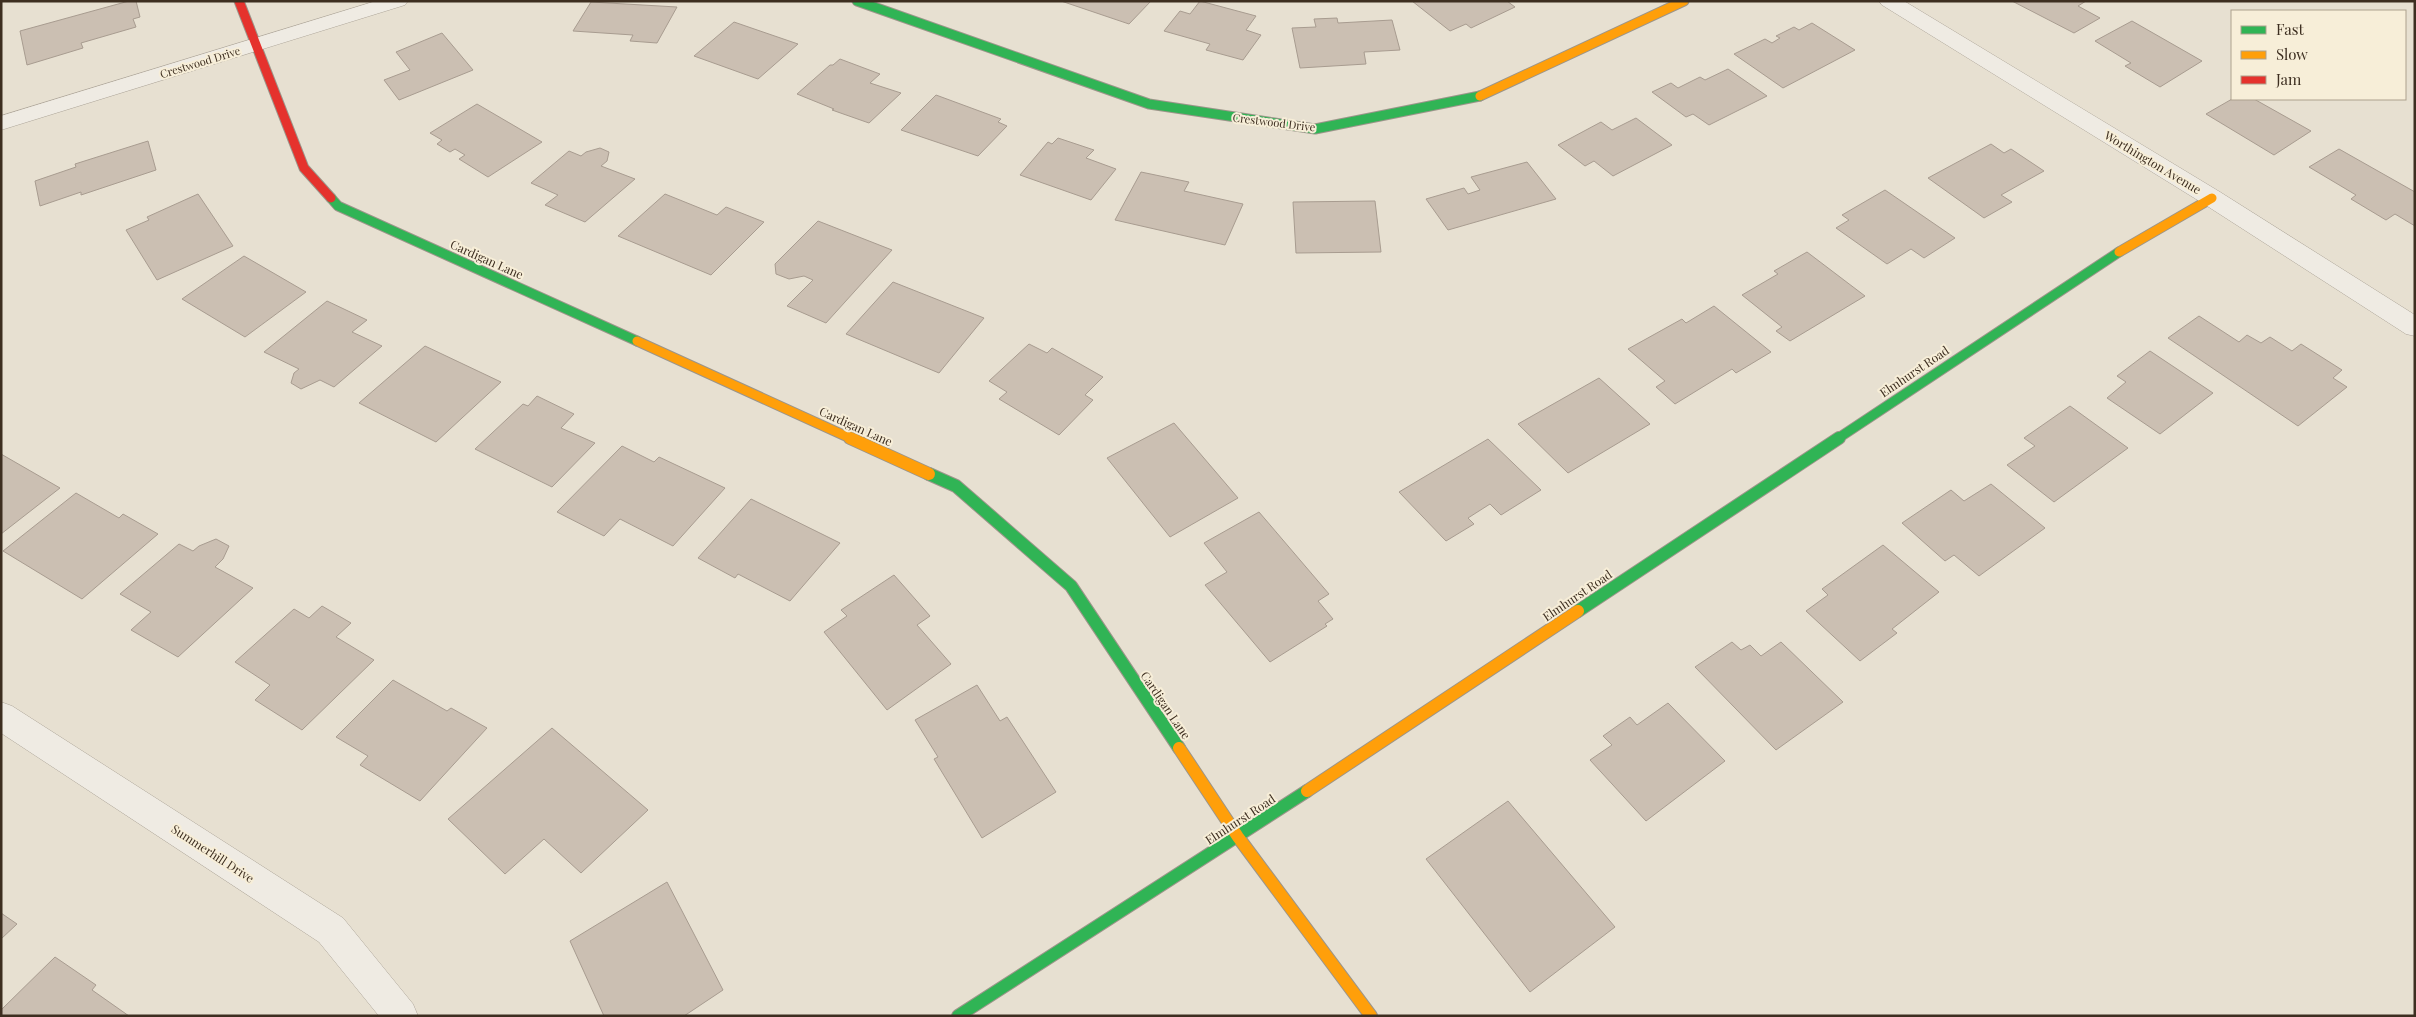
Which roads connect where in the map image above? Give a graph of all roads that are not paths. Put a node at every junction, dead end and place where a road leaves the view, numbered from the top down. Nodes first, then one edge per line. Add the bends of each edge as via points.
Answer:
1 (239, 1) edge
2 (398, 1) edge
3 (857, 1) edge
4 (1684, 1) edge
5 (1889, 1) edge
6 (256, 45) junction
7 (1, 122) edge
8 (2212, 198) junction
9 (2415, 327) edge
10 (1, 716) edge
11 (1238, 837) junction
12 (401, 1016) edge
13 (958, 1016) edge
14 (1371, 1016) edge

1 - 6 street, Cardigan Lane
2 - 6 street, Crestwood Drive
3 - 4 street, Crestwood Drive via 1149,104 1315,129 1480,96
5 - 8 street, Worthington Avenue
6 - 7 street, Crestwood Drive
6 - 11 street, Cardigan Lane via 304,168 338,206 956,486 1071,586
8 - 9 street, Worthington Avenue
8 - 11 street, Elmhurst Road via 2099,264
10 - 12 street, Summerhill Drive via 331,930
11 - 13 street, Elmhurst Road
11 - 14 street, Cardigan Lane

